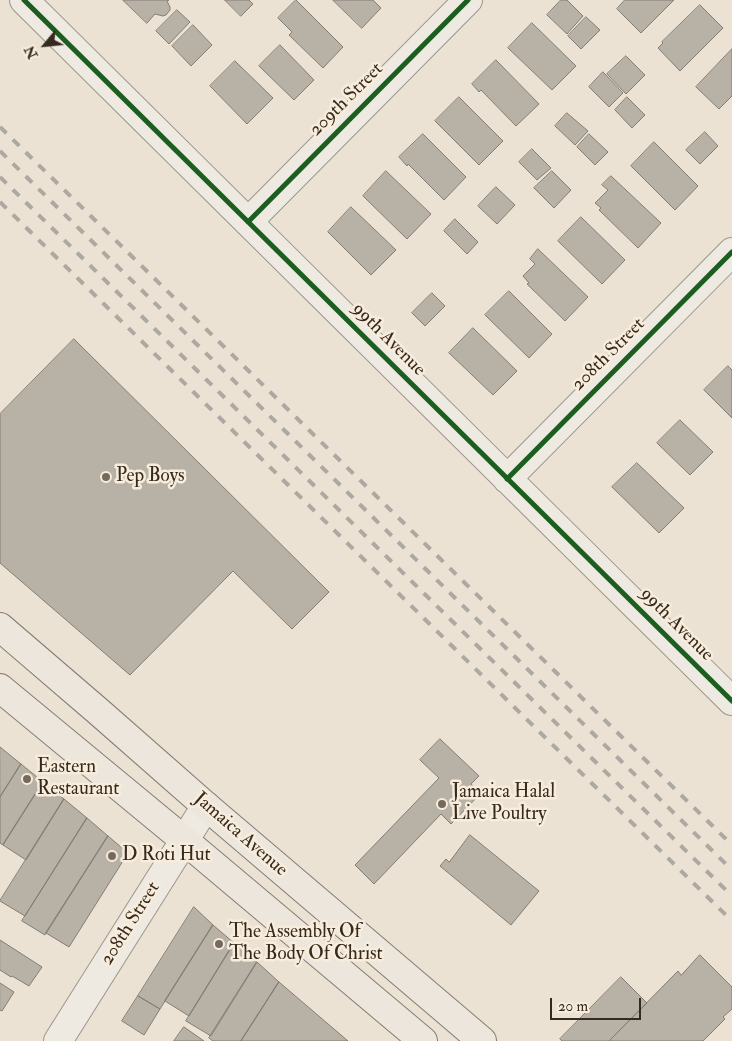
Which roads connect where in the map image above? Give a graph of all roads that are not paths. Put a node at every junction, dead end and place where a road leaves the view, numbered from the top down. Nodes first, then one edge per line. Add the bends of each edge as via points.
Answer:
1 (24, 0) edge
2 (468, 0) edge
3 (248, 222) junction
4 (732, 252) edge
5 (507, 479) junction
6 (0, 627) edge
7 (0, 688) edge
8 (732, 701) edge
9 (206, 806) junction
10 (184, 840) junction
11 (58, 1041) edge
12 (423, 1041) edge
13 (481, 1041) edge

1 - 3 street, 99th Avenue
2 - 3 street, 209th Street
3 - 5 street, 99th Avenue
4 - 5 street, 208th Street
5 - 8 street, 99th Avenue
6 - 9 main road, Jamaica Avenue
7 - 10 main road, Jamaica Avenue
9 - 10 street, 208th Street
9 - 13 main road, Jamaica Avenue
10 - 11 street, 208th Street
10 - 12 main road, Jamaica Avenue

